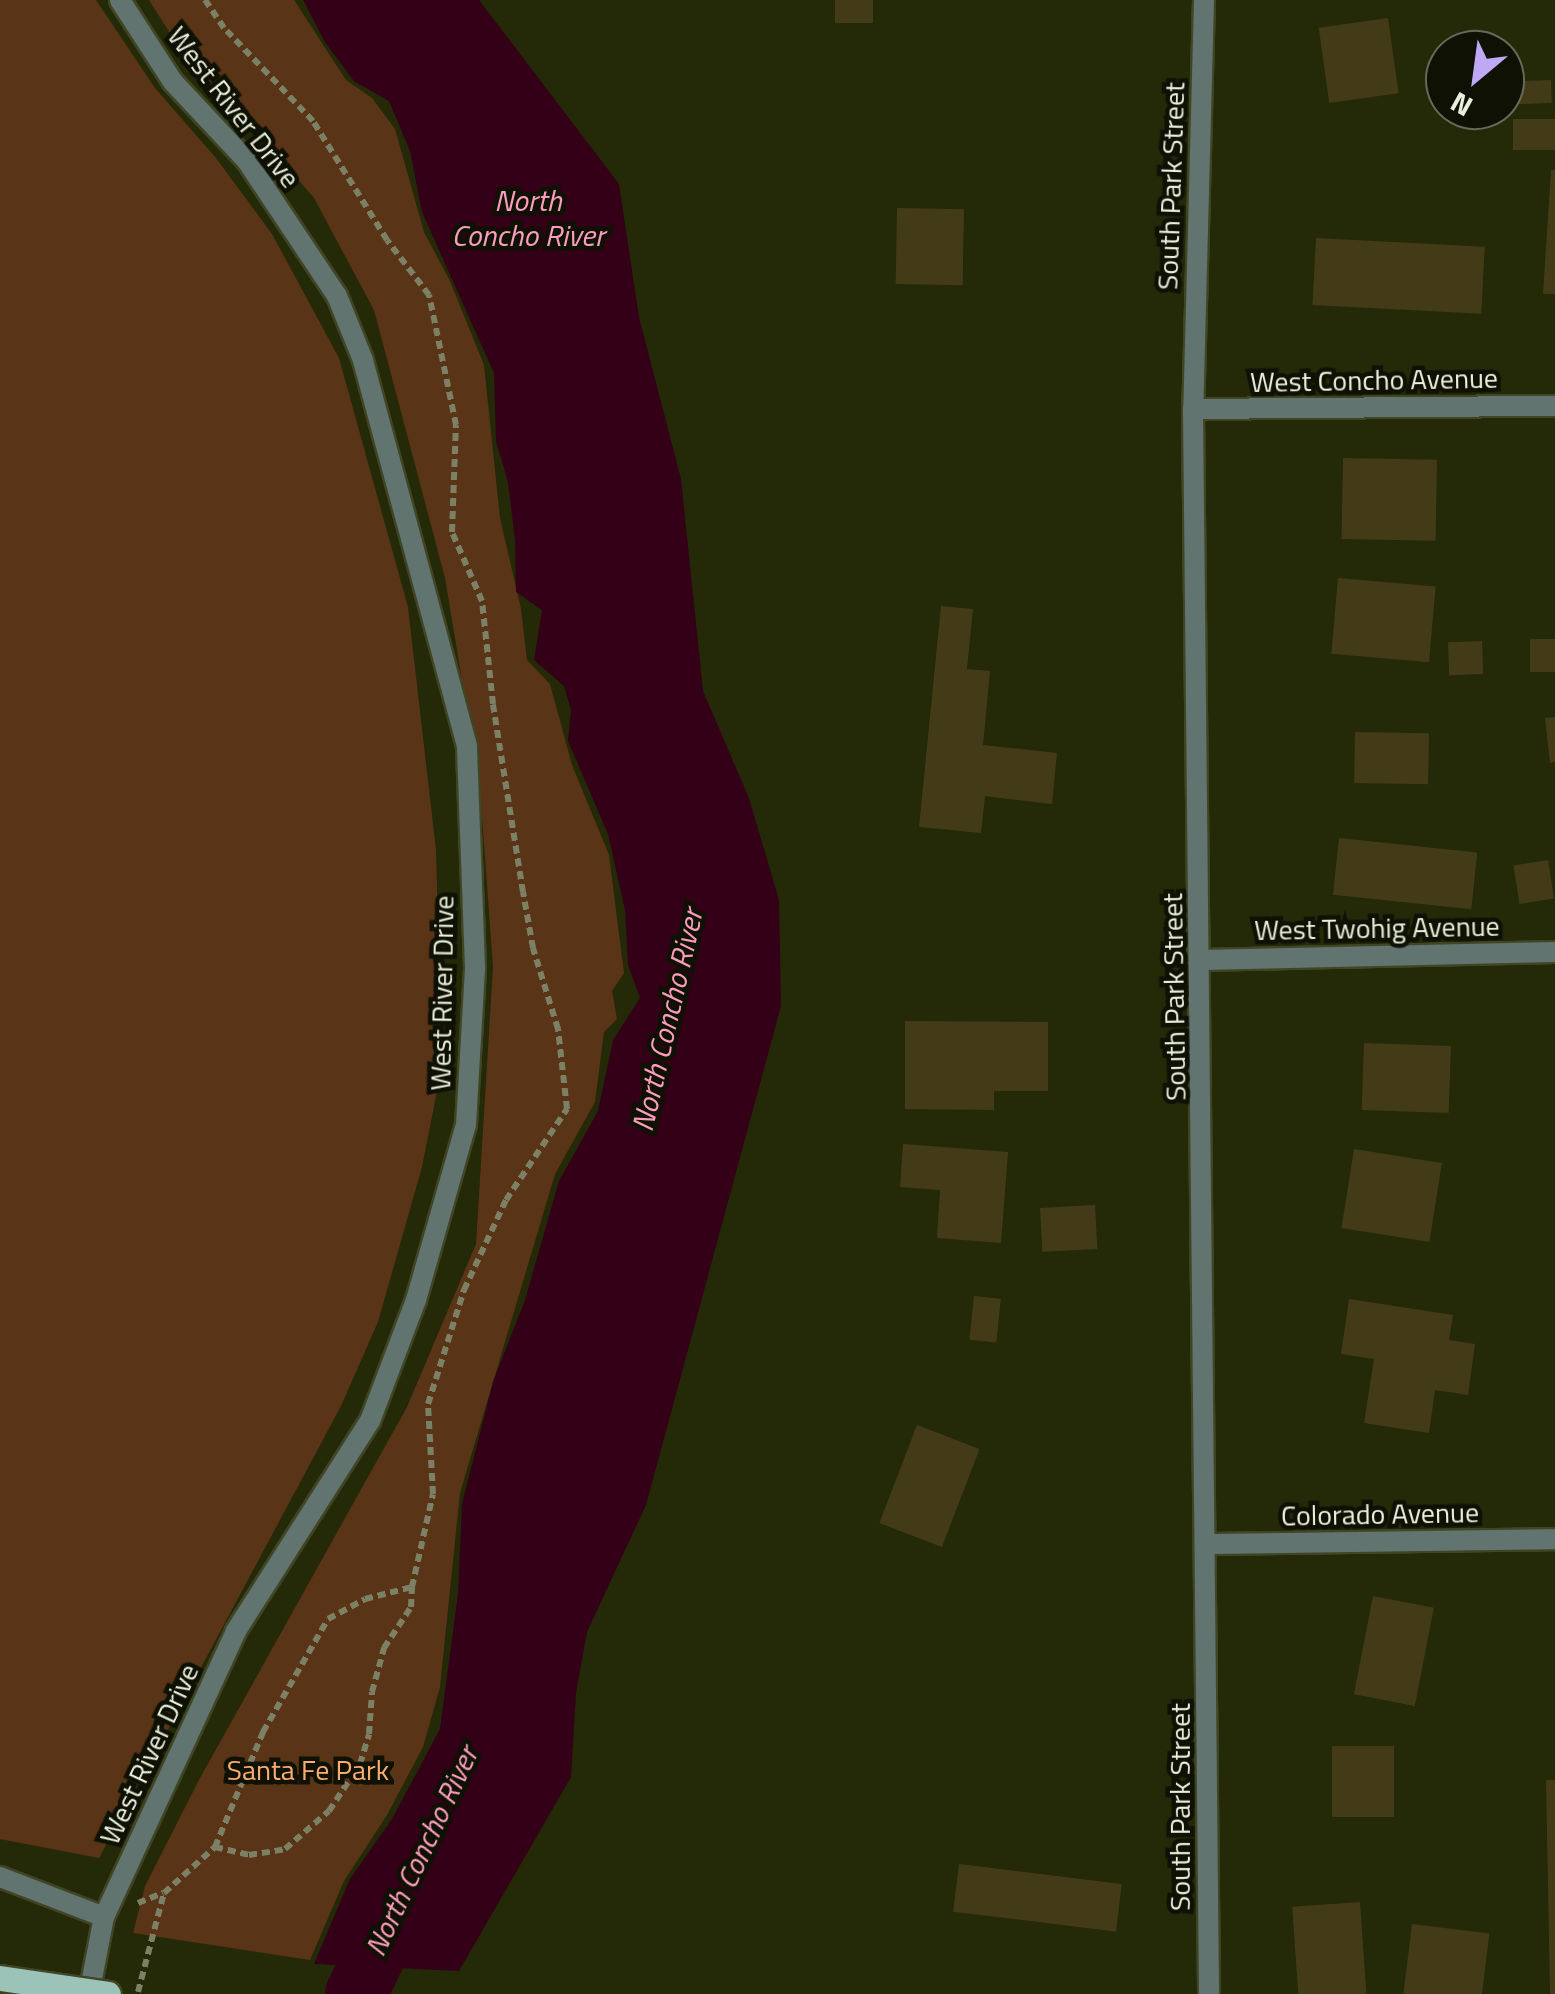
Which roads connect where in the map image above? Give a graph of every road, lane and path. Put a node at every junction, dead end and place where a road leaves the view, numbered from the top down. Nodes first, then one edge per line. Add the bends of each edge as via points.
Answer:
1 (120, 0) edge
2 (204, 0) edge
3 (1204, 0) edge
4 (1555, 406) edge
5 (1193, 409) junction
6 (1555, 952) edge
7 (1201, 960) junction
8 (1555, 1540) edge
9 (1205, 1544) junction
10 (412, 1586) junction
11 (215, 1847) junction
12 (0, 1876) edge
13 (104, 1917) junction
14 (0, 1978) edge
15 (88, 1994) edge
16 (108, 1994) edge
17 (138, 1994) edge
18 (1209, 1994) edge

1 - 13 street, West River Drive via 173,82 247,161 337,296 364,360 467,746 475,967 466,1125 416,1300 370,1421 236,1631
2 - 10 path via 314,121 428,295 456,425 452,532 482,601 522,892 558,1029 567,1109 506,1200 464,1290 428,1404 432,1494
3 - 5 street, South Park Street
4 - 5 street, West Concho Avenue
5 - 7 street, South Park Street
6 - 7 street, West Twohig Avenue
7 - 9 street, South Park Street
8 - 9 street, Colorado Avenue
9 - 18 street, South Park Street
10 - 11 path via 365,1599 328,1619 262,1732
10 - 11 path via 411,1607 384,1648 360,1764 329,1811 285,1849 248,1855
11 - 17 path via 164,1892
12 - 13 street
13 - 15 street, West River Drive
14 - 16 main road, bridge

